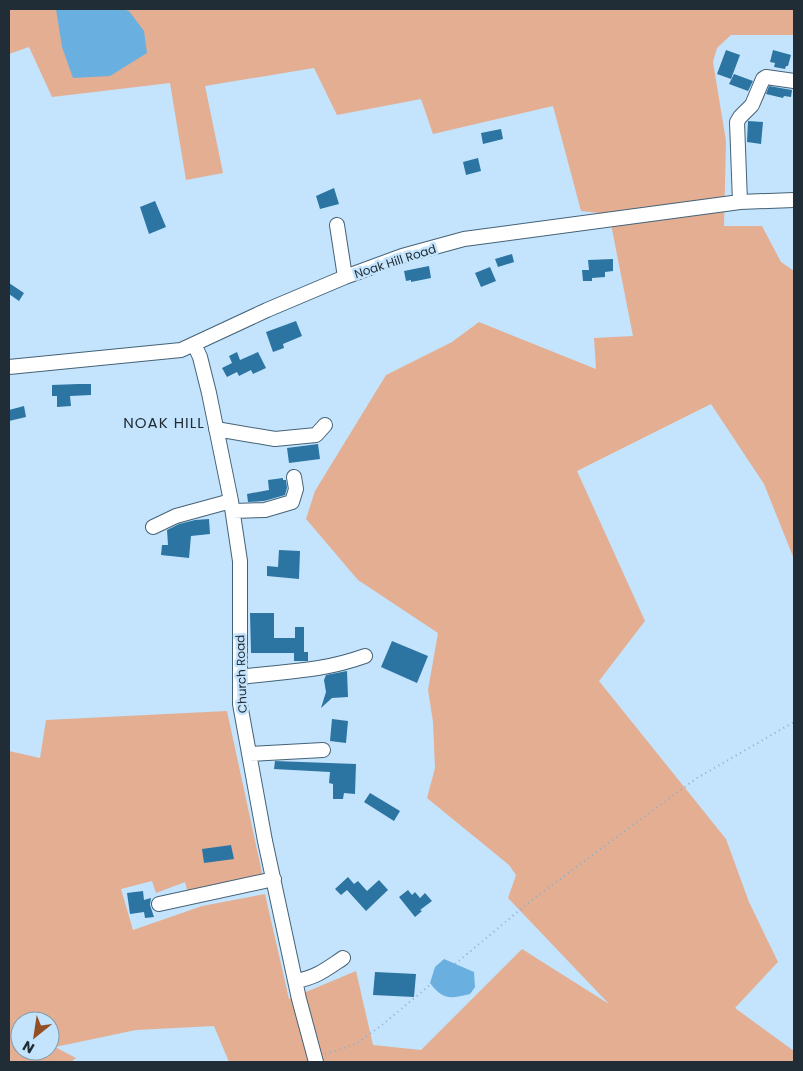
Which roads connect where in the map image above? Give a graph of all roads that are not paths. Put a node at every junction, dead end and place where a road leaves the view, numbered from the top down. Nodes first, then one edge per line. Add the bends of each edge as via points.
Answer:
1 (794, 81) edge
2 (794, 200) edge
3 (740, 202) junction
4 (337, 226) dead end
5 (346, 277) junction
6 (194, 344) junction
7 (9, 367) edge
8 (325, 425) dead end
9 (216, 429) junction
10 (294, 476) dead end
11 (232, 506) junction
12 (153, 527) dead end
13 (365, 656) dead end
14 (240, 677) junction
15 (323, 750) dead end
16 (249, 754) junction
17 (274, 879) junction
18 (159, 904) dead end
19 (343, 958) dead end
20 (296, 980) junction
21 (315, 1060) edge

1 - 3 street via 763,79 752,105 737,122
2 - 3 street, Noak Hill Road
3 - 5 street, Noak Hill Road via 464,240 402,256
4 - 5 street
5 - 6 street, Noak Hill Road
6 - 7 street, Noak Hill Road via 180,350
6 - 9 street, Church Road
8 - 9 street via 316,435 287,439
9 - 11 street, Church Road
10 - 11 street via 296,489 292,502 265,510
11 - 12 street via 176,516
11 - 14 street, Church Road via 240,561
13 - 14 street via 318,669
14 - 16 street, Church Road via 240,704
15 - 16 street
16 - 17 street, Church Road
17 - 18 street
17 - 20 street, Church Road
19 - 20 street via 311,978
20 - 21 street, Church Road

